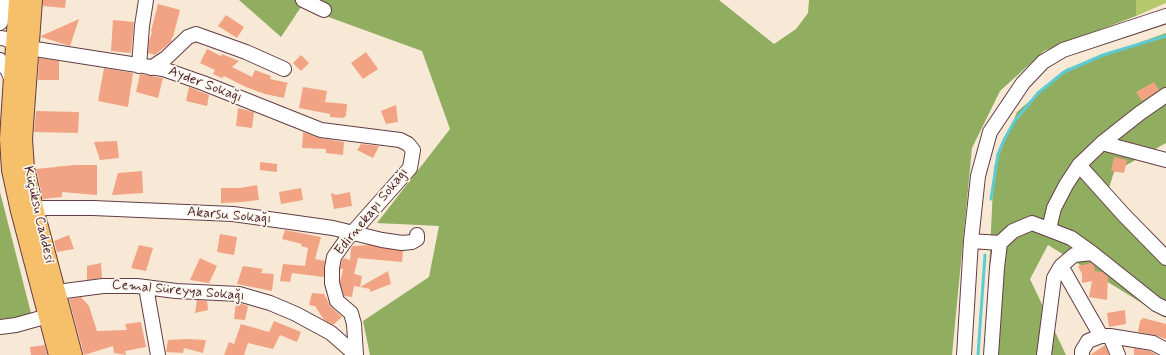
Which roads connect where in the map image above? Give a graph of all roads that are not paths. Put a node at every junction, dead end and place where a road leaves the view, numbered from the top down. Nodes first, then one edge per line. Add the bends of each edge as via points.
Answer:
1 (7, 0) edge
2 (18, 0) edge
3 (33, 0) edge
4 (146, 0) edge
5 (302, 0) edge
6 (324, 10) dead end
7 (1166, 16) edge
8 (0, 23) edge
9 (11, 46) edge
10 (0, 60) edge
11 (145, 67) junction
12 (284, 69) dead end
13 (13, 83) junction
14 (1166, 96) edge
15 (377, 137) joint
16 (1102, 143) junction
17 (1166, 160) edge
18 (1079, 165) junction
19 (34, 208) junction
20 (1049, 229) junction
21 (352, 233) junction
22 (417, 235) dead end
23 (971, 241) junction
24 (1000, 243) junction
25 (1092, 253) junction
26 (1166, 258) edge
27 (1062, 266) junction
28 (146, 287) junction
29 (50, 294) junction
30 (1166, 309) edge
31 (55, 314) junction
32 (0, 327) edge
33 (1105, 336) junction
34 (1166, 350) edge
35 (58, 355) edge
36 (73, 355) edge
37 (158, 355) edge
38 (356, 355) edge
39 (964, 355) edge
40 (991, 355) edge
41 (1044, 355) edge
42 (1082, 355) edge
43 (1118, 355) edge

1 - 8 street
2 - 9 main road, Küçüksu Caddesi
3 - 9 main road, Küçüksu Caddesi
4 - 11 street via 142,26
5 - 6 street
7 - 23 street via 1063,50 1042,62 1023,83 990,132 978,176
9 - 11 street, Ayder Sokağı
9 - 13 main road, Küçüksu Caddesi
9 - 19 main road, Küçüksu Caddesi via 22,55 18,111 25,122 25,168
10 - 13 street
11 - 12 street via 166,58 188,37 196,34
11 - 15 street, Ayder Sokağı via 163,69 203,83 321,130
13 - 29 main road, Küçüksu Caddesi via 9,139 11,170
14 - 16 street
15 - 21 street, Edirnekapı Sokağı via 400,140 408,144 413,150 410,168
16 - 17 street
16 - 18 street
18 - 20 street via 1054,208
18 - 26 street
19 - 21 street, Akarsu Sokağı via 233,214
19 - 29 main road, Küçüksu Caddesi
20 - 24 street via 1032,223 1013,231
20 - 25 street via 1070,238
21 - 22 street, Akarsu Sokağı via 402,242 412,242 417,239
21 - 38 street, Edirnekapı Sokağı via 334,257 332,283 337,301 351,314
23 - 24 street
23 - 39 street
24 - 40 street
25 - 27 street via 1074,255
25 - 30 street via 1156,304
27 - 33 street
27 - 41 street via 1054,278
28 - 29 street, Cemal Süreyya Sokağı via 103,286
28 - 37 street
28 - 38 street, Cemal Süreyya Sokağı via 239,294 270,303 331,333
29 - 31 main road, Küçüksu Caddesi
31 - 32 street
31 - 35 main road, Küçüksu Caddesi
31 - 36 main road, Küçüksu Caddesi
33 - 34 street via 1153,343
33 - 42 street via 1088,341
33 - 43 street

